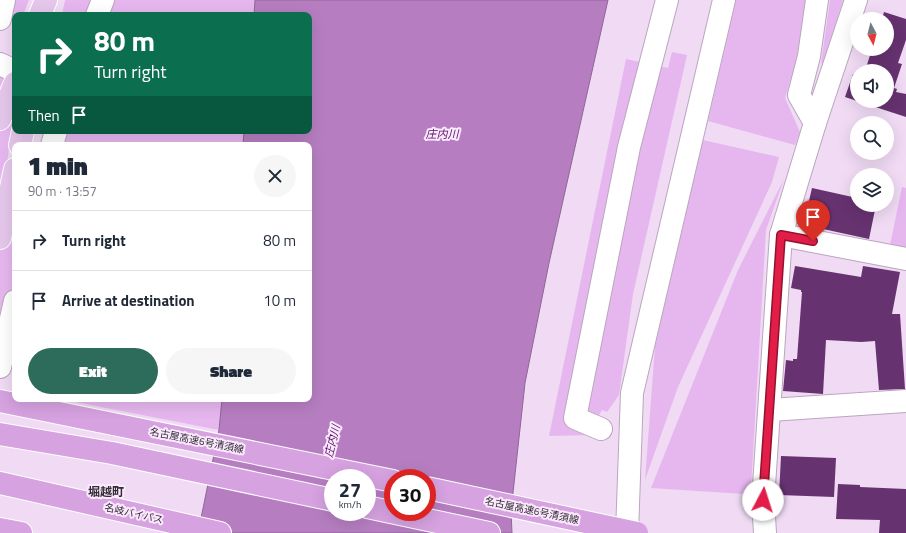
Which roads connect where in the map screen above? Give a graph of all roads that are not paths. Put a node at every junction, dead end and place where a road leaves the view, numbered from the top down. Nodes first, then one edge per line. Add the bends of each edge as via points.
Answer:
1 (4, 0) edge
2 (46, 0) edge
3 (103, 0) edge
4 (667, 0) edge
5 (724, 0) edge
6 (817, 0) edge
7 (856, 0) edge
8 (41, 12) edge
9 (98, 12) edge
10 (0, 19) edge
11 (0, 64) edge
12 (12, 70) edge
13 (12, 90) edge
14 (0, 119) edge
15 (815, 123) junction
16 (12, 183) edge
17 (781, 235) junction
18 (0, 238) edge
19 (906, 259) edge
20 (12, 314) edge
21 (0, 367) edge
22 (0, 401) edge
23 (906, 401) edge
24 (770, 410) junction
25 (601, 429) dead end
26 (0, 434) edge
27 (384, 479) edge
28 (0, 483) edge
29 (436, 490) edge
30 (324, 498) edge
31 (376, 509) edge
32 (0, 529) edge
33 (21, 533) edge
34 (220, 533) edge
35 (490, 533) edge
36 (627, 533) edge
37 (637, 533) edge
38 (765, 533) edge

1 - 10 street
2 - 8 main road
3 - 9 street
4 - 25 street via 629,147 575,418
5 - 36 street via 632,393
6 - 15 street via 809,56 799,95
7 - 15 street
11 - 12 street
13 - 14 main road
15 - 17 street
16 - 18 main road
17 - 19 street
17 - 24 street
20 - 21 street
22 - 27 highway, 名古屋高速6号清須線
23 - 24 street
24 - 38 street via 763,500
26 - 30 highway via 112,453
28 - 34 highway, 名岐バイパス
29 - 37 highway, 名古屋高速6号清須線, bridge
31 - 35 highway
32 - 33 highway

